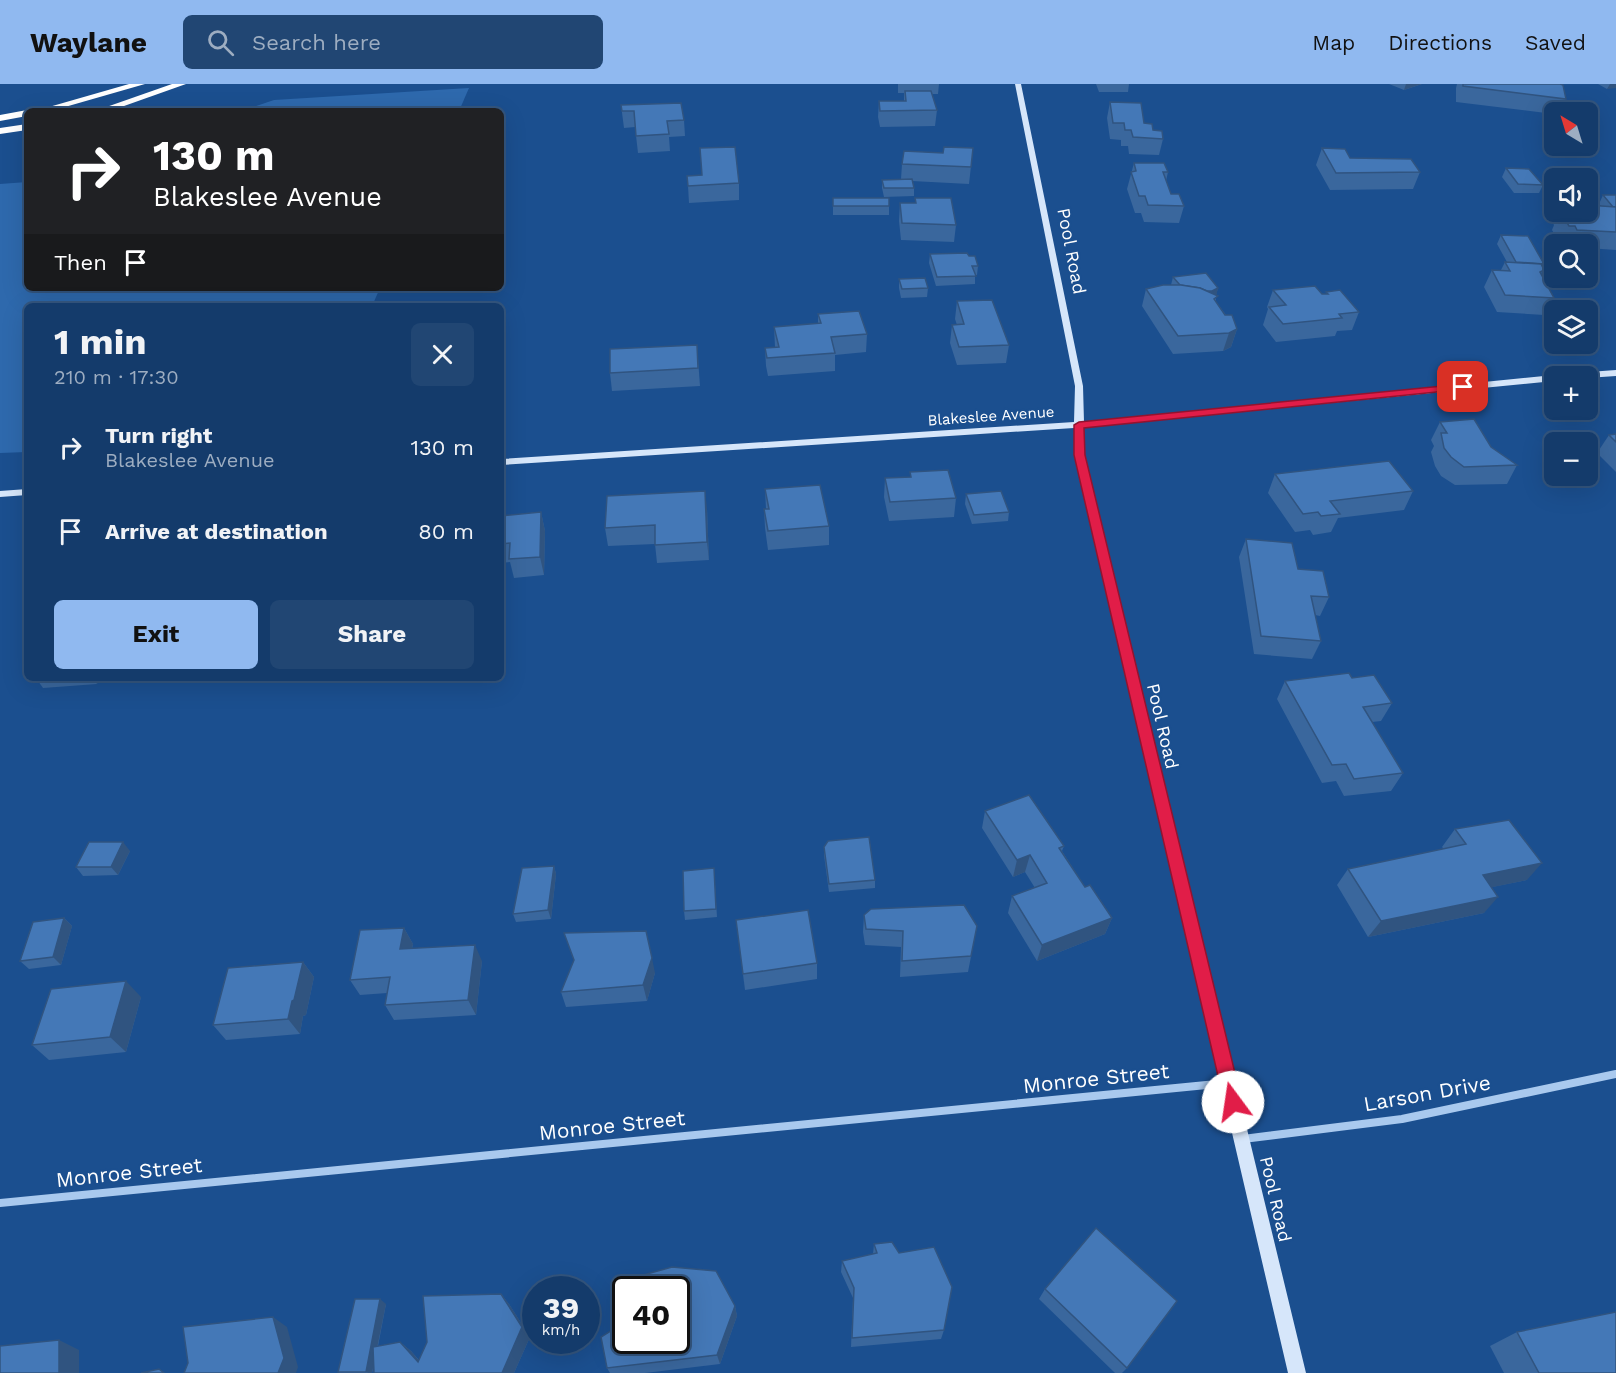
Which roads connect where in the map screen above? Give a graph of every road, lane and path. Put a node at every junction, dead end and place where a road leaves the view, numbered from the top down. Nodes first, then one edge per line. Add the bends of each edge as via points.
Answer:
1 (140, 84) edge
2 (182, 84) edge
3 (1018, 84) edge
4 (51, 108) edge
5 (109, 108) edge
6 (24, 114) edge
7 (0, 118) edge
8 (24, 127) edge
9 (0, 131) edge
10 (1616, 373) edge
11 (1598, 374) edge
12 (1544, 379) edge
13 (1079, 425) junction
14 (504, 462) edge
15 (24, 492) edge
16 (0, 494) edge
17 (1616, 1074) edge
18 (1228, 1083) junction
19 (1242, 1139) junction
20 (0, 1203) edge
21 (1297, 1373) edge

1 - 4 highway
2 - 5 highway
3 - 13 street, Pool Road via 1078,386
6 - 7 highway
8 - 9 highway
10 - 11 street
12 - 13 street, Blakeslee Avenue
13 - 14 street, Blakeslee Avenue
13 - 18 street, Pool Road via 1079,455
15 - 16 street
17 - 19 street, Larson Drive via 1402,1119
18 - 19 street, Pool Road
18 - 20 street, Monroe Street
19 - 21 street, Pool Road

